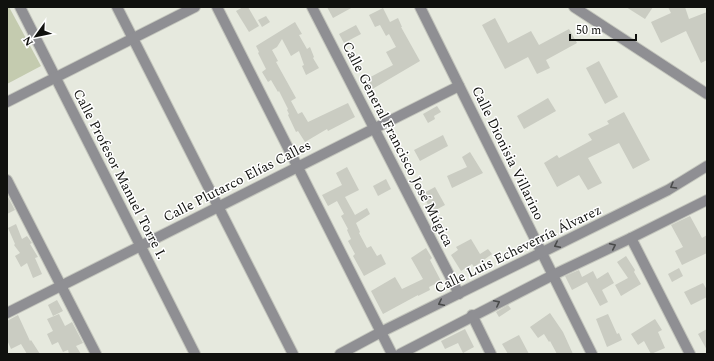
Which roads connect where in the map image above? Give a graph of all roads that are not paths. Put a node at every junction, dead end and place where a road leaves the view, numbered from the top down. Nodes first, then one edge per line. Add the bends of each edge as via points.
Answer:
1 (20, 7) edge
2 (117, 7) edge
3 (195, 7) edge
4 (217, 7) edge
5 (312, 7) edge
6 (420, 7) edge
7 (574, 7) edge
8 (133, 38) junction
9 (55, 78) junction
10 (459, 86) junction
11 (707, 94) edge
12 (7, 102) edge
13 (374, 128) junction
14 (298, 166) junction
15 (707, 166) edge
16 (7, 180) edge
17 (707, 200) edge
18 (218, 206) junction
19 (631, 238) junction
20 (140, 246) junction
21 (542, 252) junction
22 (552, 275) junction
23 (61, 286) junction
24 (459, 294) junction
25 (7, 313) edge
26 (472, 316) junction
27 (381, 332) junction
28 (96, 354) edge
29 (195, 354) edge
30 (293, 354) edge
31 (340, 354) edge
32 (392, 354) edge
33 (400, 354) edge
34 (491, 354) edge
35 (592, 354) edge
36 (690, 354) edge

1 - 9 street, Calle Profesor Manuel Torre I.
2 - 8 street
3 - 8 street
4 - 14 street
5 - 13 street, Calle General Francisco José Múgica
6 - 10 street, Calle Dionisia Villarino
7 - 11 street
8 - 9 street
8 - 18 street
9 - 12 street
9 - 20 street, Calle Profesor Manuel Torre I.
10 - 13 street, Calle Plutarco Elías Calles
10 - 21 street, Calle Dionisia Villarino
13 - 14 street, Calle Plutarco Elías Calles
13 - 24 street, Calle General Francisco José Múgica
14 - 18 street, Calle Plutarco Elías Calles
14 - 27 street
15 -> 21 street, Calle Luis Echeverría Álvarez via 668,190
16 - 23 street
17 - 19 street
18 - 20 street, Calle Plutarco Elías Calles
18 - 30 street
22 -> 19 street
19 - 36 street
20 - 23 street, Calle Plutarco Elías Calles
20 - 29 street, Calle Profesor Manuel Torre I.
21 - 22 street, Calle Dionisia Villarino
21 - 24 street, Calle Luis Echeverría Álvarez
26 -> 22 street
22 - 35 street, Calle Dionisia Villarino
23 - 25 street, Calle Plutarco Elías Calles
23 - 28 street
24 -> 27 street, Calle Luis Echeverría Álvarez
26 - 33 street
26 - 34 street
27 - 31 street, Calle Luis Echeverría Álvarez
27 - 32 street

